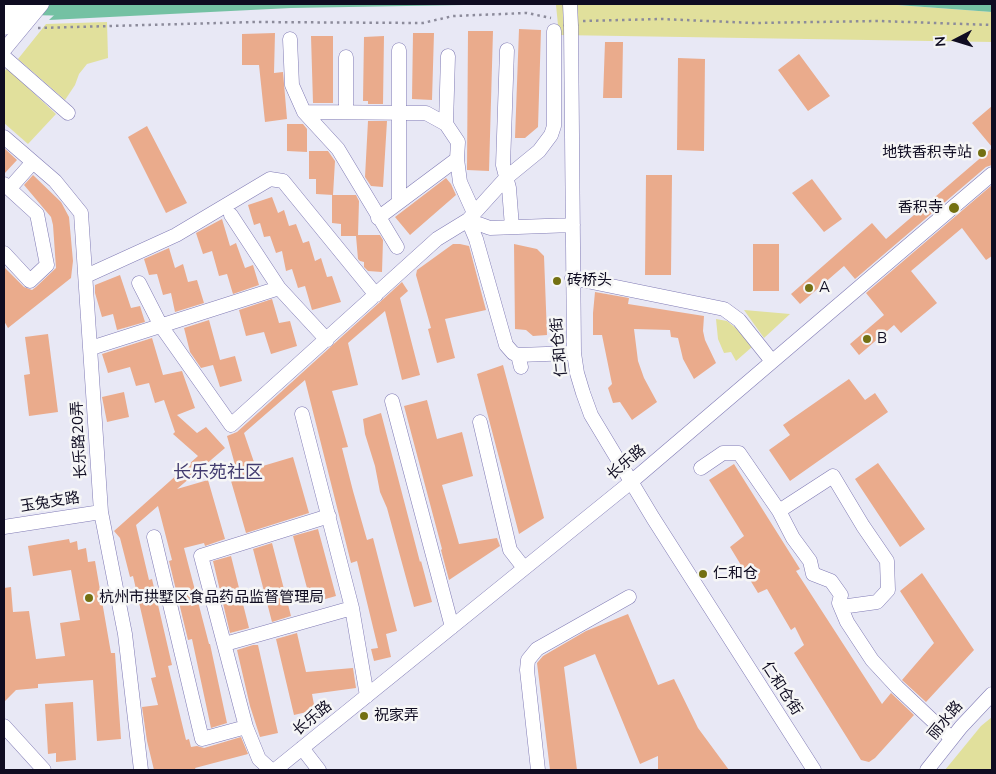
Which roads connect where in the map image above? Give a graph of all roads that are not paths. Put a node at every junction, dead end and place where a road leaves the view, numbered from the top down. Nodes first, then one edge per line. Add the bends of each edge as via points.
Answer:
1 (23, 4) edge
2 (42, 4) edge
3 (570, 4) edge
4 (565, 24) junction
5 (12, 26) edge
6 (290, 39) dead end
7 (4, 50) edge
8 (399, 50) dead end
9 (507, 50) dead end
10 (448, 56) dead end
11 (4, 57) edge
12 (346, 57) dead end
13 (304, 112) junction
14 (346, 112) junction
15 (398, 112) junction
16 (68, 113) dead end
17 (446, 124) junction
18 (4, 137) edge
19 (457, 159) junction
20 (33, 162) junction
21 (992, 174) edge
22 (506, 178) junction
23 (7, 186) edge
24 (398, 202) junction
25 (231, 215) dead end
26 (471, 217) junction
27 (378, 218) junction
28 (572, 225) junction
29 (512, 227) junction
30 (397, 247) dead end
31 (4, 253) edge
32 (86, 276) junction
33 (572, 278) junction
34 (139, 283) dead end
35 (279, 288) junction
36 (376, 295) junction
37 (161, 326) junction
38 (327, 340) junction
39 (91, 348) junction
40 (574, 353) junction
41 (771, 360) junction
42 (392, 401) dead end
43 (302, 414) dead end
44 (480, 422) dead end
45 (701, 468) dead end
46 (631, 482) junction
47 (779, 511) junction
48 (101, 512) junction
49 (328, 516) junction
50 (4, 527) edge
51 (154, 537) dead end
52 (524, 568) junction
53 (629, 597) dead end
54 (840, 607) junction
55 (352, 608) junction
56 (452, 627) junction
57 (225, 644) junction
58 (992, 694) edge
59 (367, 696) junction
60 (4, 726) edge
61 (246, 727) junction
62 (951, 738) junction
63 (302, 748) junction
64 (44, 770) edge
65 (140, 770) edge
66 (271, 770) edge
67 (276, 770) edge
68 (319, 770) edge
69 (538, 770) edge
70 (814, 770) edge
71 (927, 770) edge

1 - 5 highway
2 - 5 street
3 - 4 street, 仁和仓街, bridge
4 - 22 street via 551,135 539,151
4 - 28 street, 仁和仓街
5 - 7 street
6 - 13 street via 292,84
8 - 15 street
9 - 22 street via 503,165
10 - 17 street
11 - 16 street
12 - 14 street
13 - 14 street
13 - 27 street via 338,149
14 - 15 street
15 - 17 street via 426,113
15 - 24 street
17 - 19 street via 458,142
18 - 20 street, 长乐路20弄
19 - 24 street
19 - 26 street
20 - 23 street
20 - 32 street, 长乐路20弄 via 55,181 81,213
21 - 41 street, 长乐路
22 - 26 street
22 - 29 street
23 - 31 street via 37,214 46,265 30,281
24 - 27 street
25 - 35 street
26 - 29 street via 490,228
26 - 36 street via 437,240
26 - 40 street via 506,345 520,361
27 - 30 street
28 - 29 street
28 - 33 street, 仁和仓街
32 - 36 street via 176,235 270,179 283,181
32 - 39 street, 长乐路20弄
33 - 40 street, 仁和仓街
33 - 41 street via 724,309 738,320
34 - 37 street
35 - 37 street
35 - 38 street
36 - 38 street
37 - 38 street via 232,426
37 - 39 street
39 - 48 street, 长乐路20弄
40 - 46 street, 仁和仓街 via 591,415
41 - 46 street, 长乐路
42 - 56 street
43 - 49 street
44 - 52 street via 510,550
45 - 47 street via 723,453 739,452
46 - 52 street, 长乐路
46 - 70 street, 仁和仓街
47 - 54 street via 810,561 812,574 831,581 841,594
47 - 54 street via 833,476 887,561 888,590 876,602
48 - 50 street, 玉兔支路
48 - 65 street, 长乐路20弄 via 125,634
49 - 55 street
49 - 57 street via 201,556
51 - 61 street via 202,739
52 - 56 street, 长乐路
53 - 69 street via 537,649 528,660 526,670
54 - 62 street via 872,660
55 - 57 street
55 - 59 street
56 - 59 street, 长乐路
57 - 61 street
58 - 62 street, 丽水路
59 - 63 street, 长乐路
60 - 64 street
61 - 66 street via 259,759
62 - 71 street, 丽水路
63 - 67 street, 长乐路
63 - 68 street

